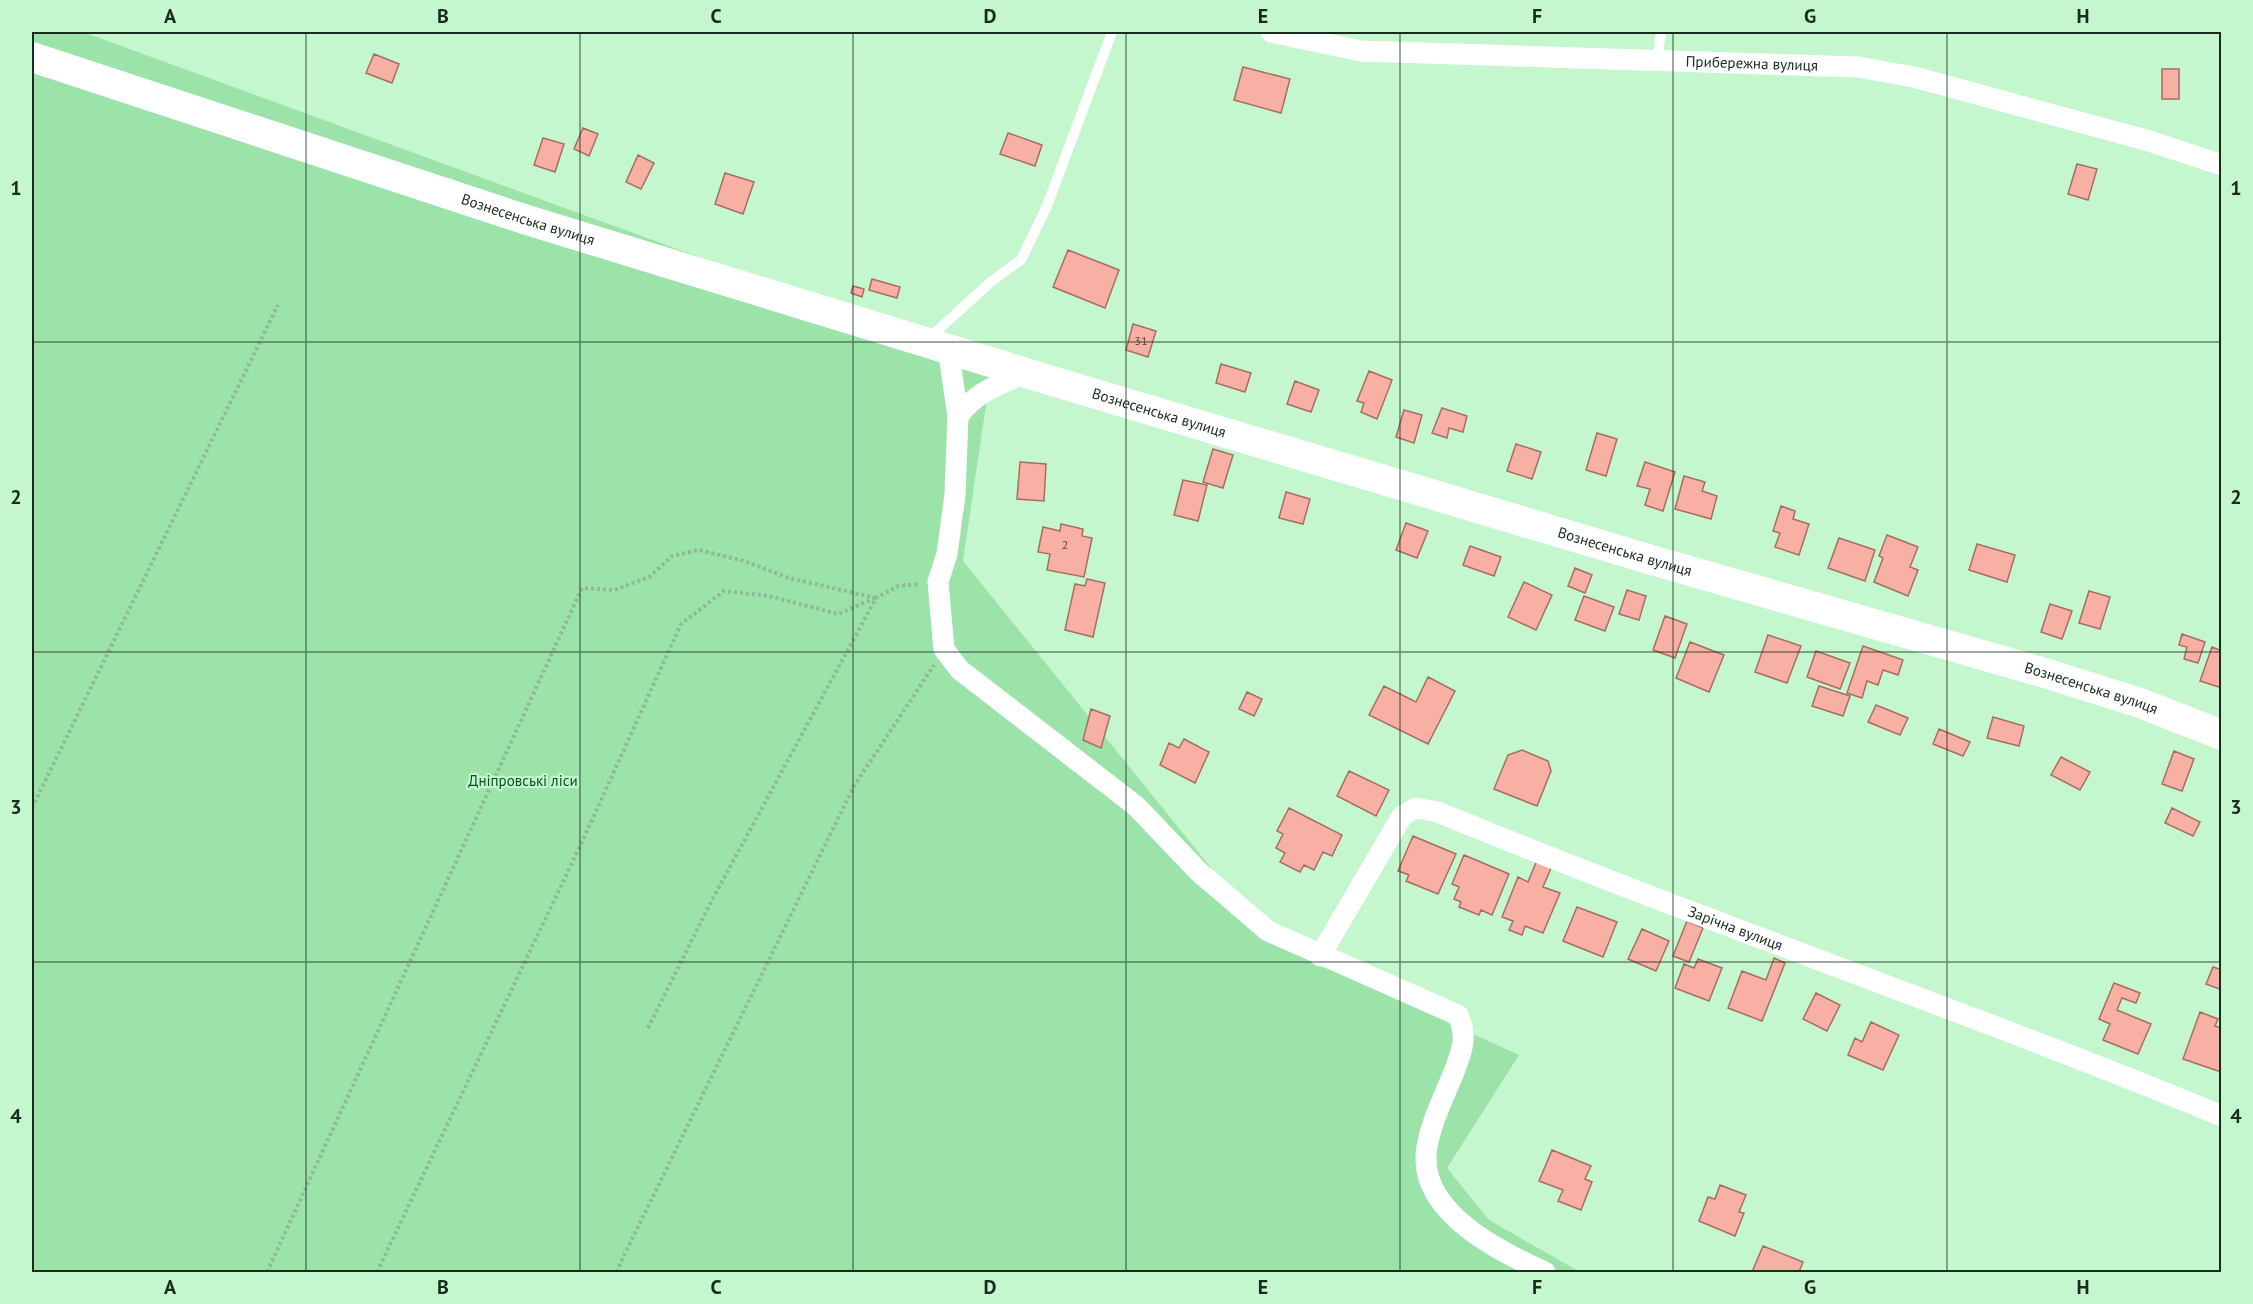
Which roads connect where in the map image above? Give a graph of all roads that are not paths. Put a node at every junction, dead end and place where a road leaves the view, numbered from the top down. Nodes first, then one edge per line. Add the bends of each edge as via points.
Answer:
1 (1112, 32) edge
2 (1271, 32) edge
3 (1661, 32) edge
4 (32, 57) edge
5 (1657, 62) junction
6 (2222, 165) edge
7 (936, 345) junction
8 (1026, 373) junction
9 (958, 416) junction
10 (2222, 735) edge
11 (1320, 956) junction
12 (2222, 1116) edge
13 (1545, 1272) edge

1 - 7 lane via 1047,206 1022,260 992,281
2 - 5 street, Прибережна вулиця via 1361,51
3 - 5 lane
4 - 7 main road, Вознесенська вулиця via 527,220
5 - 6 street, Прибережна вулиця via 1858,67 1914,77 2146,140
7 - 8 main road, Вознесенська вулиця
7 - 9 street
8 - 9 street via 970,401
8 - 10 main road, Вознесенська вулиця via 2045,673 2140,703
9 - 11 street via 948,554 938,582 944,649 960,670 1136,806 1199,872 1268,931
11 - 12 street, Зарічна вулиця via 1402,816 1416,808 1438,812
11 - 13 street via 1458,1016 1465,1030 1462,1048 1427,1143 1431,1184 1447,1208 1472,1232 1508,1256

